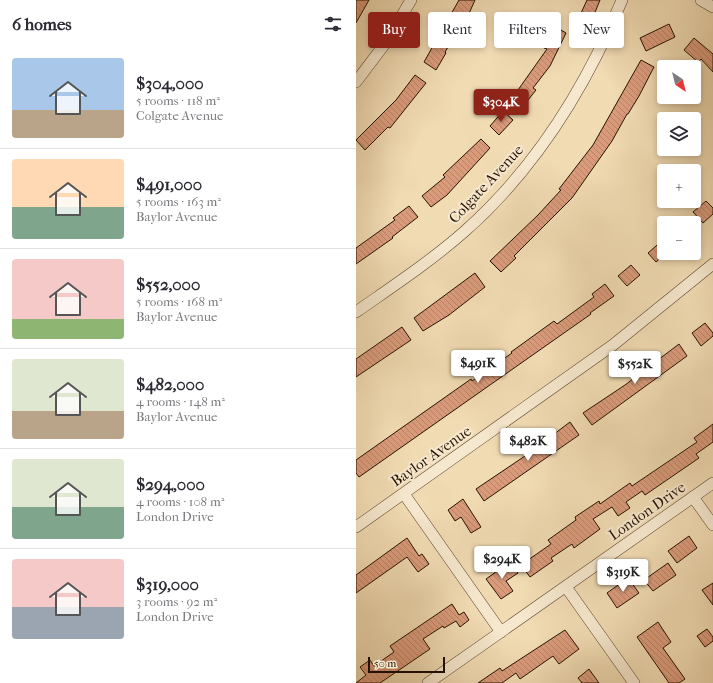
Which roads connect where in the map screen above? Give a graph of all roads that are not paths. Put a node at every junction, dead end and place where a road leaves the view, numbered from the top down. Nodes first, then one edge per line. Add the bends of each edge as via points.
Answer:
1 (411, 0) edge
2 (622, 0) edge
3 (701, 0) edge
4 (713, 7) edge
5 (356, 82) edge
6 (713, 264) edge
7 (356, 312) edge
8 (713, 483) edge
9 (404, 494) junction
10 (693, 497) junction
11 (713, 525) edge
12 (356, 527) edge
13 (566, 587) junction
14 (501, 632) junction
15 (441, 680) edge
16 (428, 683) edge
17 (634, 683) edge

1 - 5 street via 387,41
2 - 7 street, Colgate Avenue via 580,89 558,125 520,174 465,231
3 - 4 street
6 - 9 street, Baylor Avenue via 613,345
8 - 10 street, London Drive
9 - 12 street, Baylor Avenue
9 - 14 street
10 - 11 street
10 - 13 street, London Drive
13 - 14 street, London Drive
13 - 17 street
14 - 15 street, London Drive
15 - 16 street, London Drive

